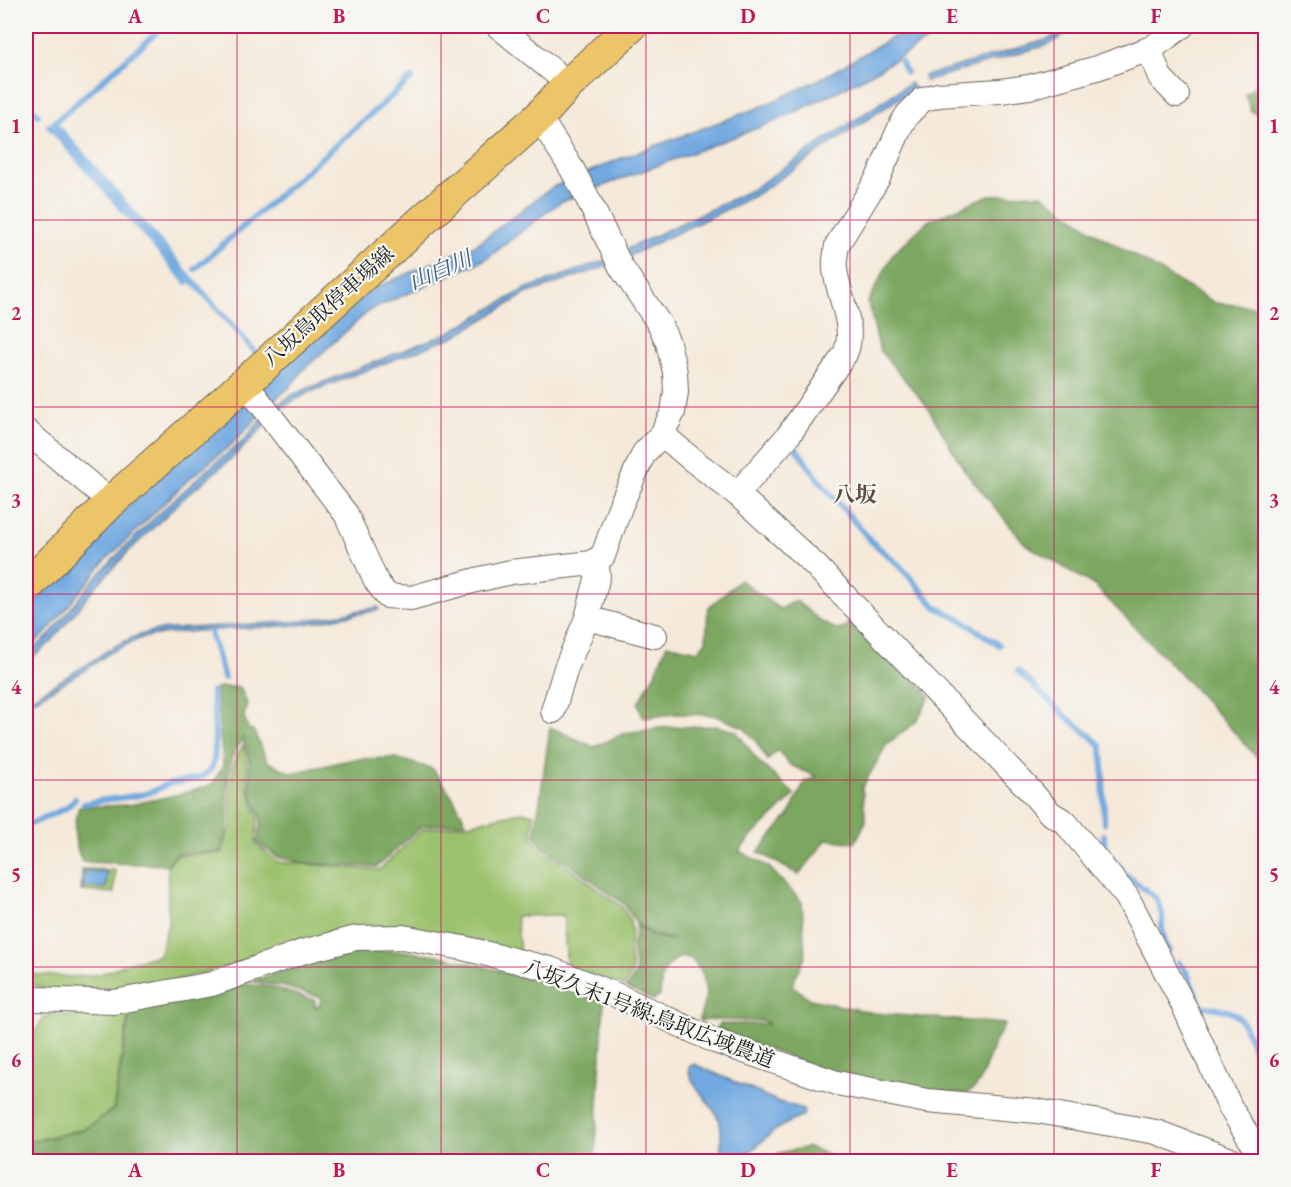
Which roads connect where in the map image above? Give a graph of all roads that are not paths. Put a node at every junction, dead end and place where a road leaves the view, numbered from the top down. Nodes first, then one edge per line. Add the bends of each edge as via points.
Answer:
1 (498, 26) edge
2 (631, 26) edge
3 (1182, 26) edge
4 (1149, 49) junction
5 (570, 84) junction
6 (1177, 95) dead end
7 (539, 117) junction
8 (245, 383) junction
9 (26, 431) edge
10 (662, 434) junction
11 (737, 494) junction
12 (111, 502) junction
13 (596, 560) junction
14 (26, 587) edge
15 (587, 618) junction
16 (655, 636) dead end
17 (553, 711) dead end
18 (26, 997) edge
19 (1236, 1161) edge
20 (1261, 1161) edge

1 - 5 street
2 - 5 main road, 八坂鳥取停車場線
3 - 4 street
4 - 6 street via 1160,77
4 - 11 street via 1029,87 938,94 922,100 908,114 878,178 837,245 835,269 850,333 845,354 788,436
5 - 7 main road, 八坂鳥取停車場線
7 - 8 main road, 八坂鳥取停車場線
7 - 10 street via 572,169 621,267 668,342 676,392 673,412
8 - 12 main road, 八坂鳥取停車場線
8 - 13 street via 346,514 376,581 387,596 411,598 511,572
9 - 12 street
10 - 11 street
10 - 13 street via 644,453 603,556
11 - 20 street via 815,565 1050,813 1065,822 1127,897 1230,1107
12 - 14 main road, 八坂鳥取停車場線
13 - 15 street via 598,575
15 - 16 street
15 - 17 street
18 - 19 street, 八坂久末1号線;鳥取広域農道 via 114,1002 212,984 302,952 356,938 403,938 550,969 716,1041 837,1083 927,1101 1037,1112 1156,1132

